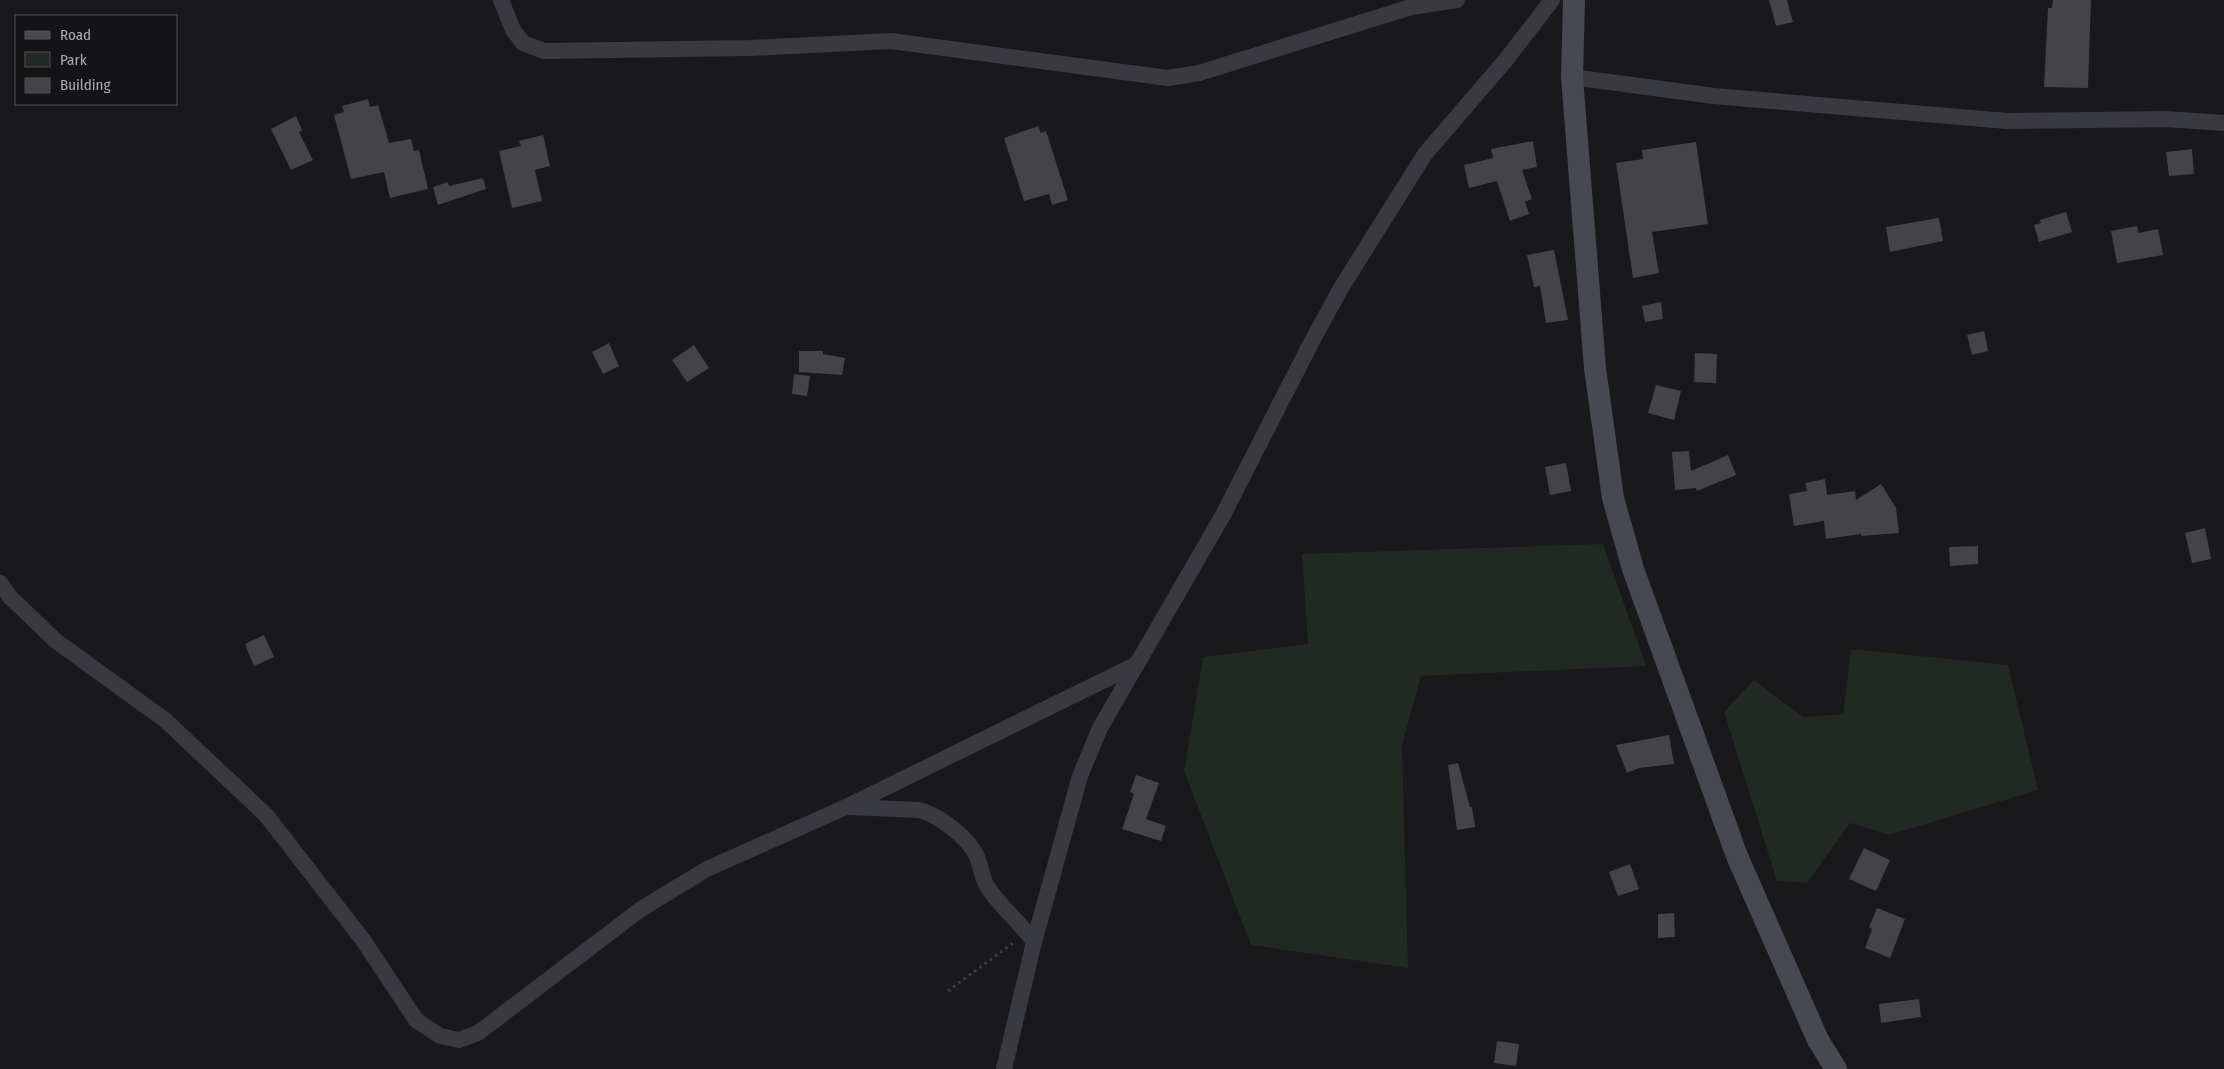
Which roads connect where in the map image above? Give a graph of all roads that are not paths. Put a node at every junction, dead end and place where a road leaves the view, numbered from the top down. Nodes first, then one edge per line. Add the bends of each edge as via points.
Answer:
1 (500, 0) edge
2 (1457, 0) edge
3 (1552, 0) edge
4 (1574, 0) edge
5 (1572, 77) junction
6 (2224, 124) edge
7 (0, 583) edge
8 (1135, 665) junction
9 (848, 806) junction
10 (1031, 937) junction
11 (1004, 1069) edge
12 (1836, 1069) edge

1 - 2 street via 513,30 524,43 544,51 891,42 1168,78 1199,73 1411,6
3 - 8 street via 1413,172 1337,295 1223,515
4 - 5 street
5 - 6 street via 1714,96 2007,121 2166,119
5 - 12 street via 1595,368 1613,498 1632,569 1737,856 1818,1040
7 - 9 street via 10,597 56,641 165,720 266,815 363,940 416,1020 440,1036 459,1040 478,1033 641,909 707,869
8 - 9 street
8 - 10 street via 1088,754
9 - 10 street via 919,810 948,824 977,856 986,885
10 - 11 street

